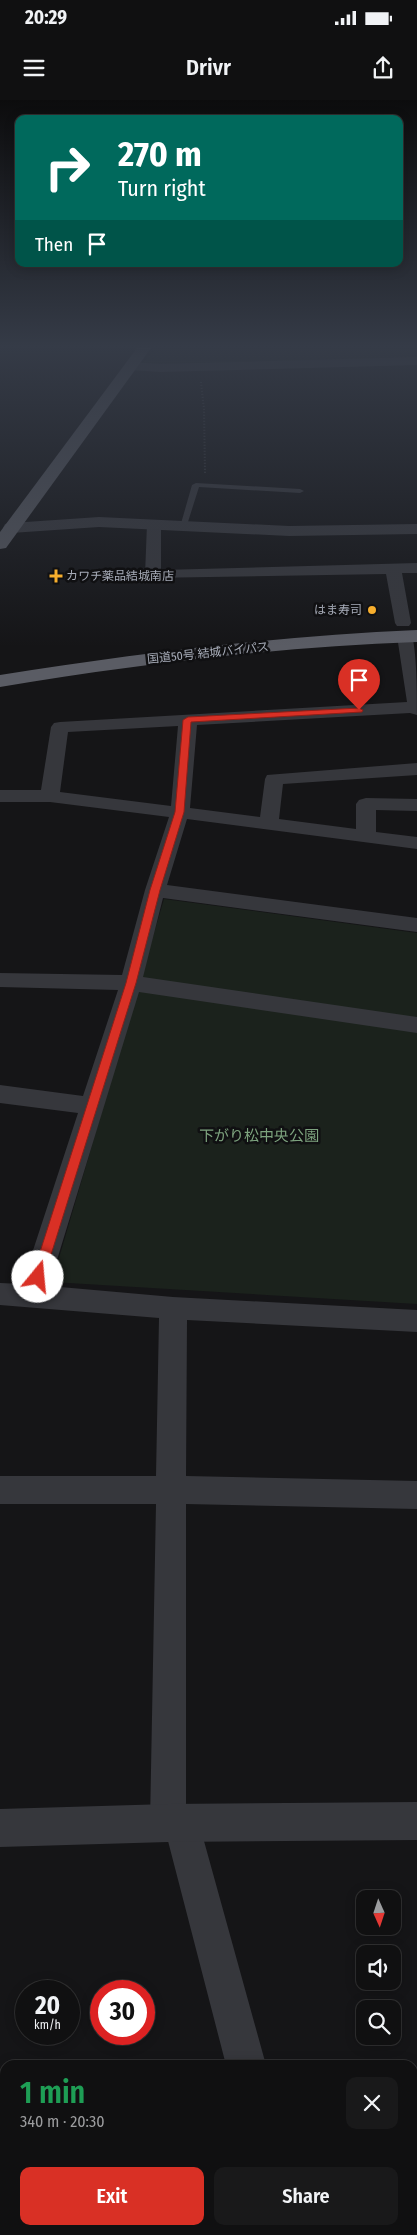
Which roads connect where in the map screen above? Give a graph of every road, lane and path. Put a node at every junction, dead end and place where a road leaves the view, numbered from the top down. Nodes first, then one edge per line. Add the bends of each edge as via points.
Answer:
1 (69, 448) edge
2 (205, 448) edge
3 (196, 485) junction
4 (300, 491) dead end
5 (154, 524) junction
6 (183, 525) junction
7 (7, 530) edge
8 (417, 530) edge
9 (0, 544) edge
10 (417, 568) edge
11 (393, 569) junction
12 (410, 630) edge
13 (0, 666) edge
14 (0, 681) edge
15 (417, 708) edge
16 (188, 720) junction
17 (417, 769) edge
18 (0, 796) edge
19 (50, 796) junction
20 (417, 805) edge
21 (180, 812) junction
22 (269, 825) junction
23 (366, 838) junction
24 (417, 844) edge
25 (155, 890) junction
26 (417, 925) edge
27 (0, 980) edge
28 (131, 983) junction
29 (417, 1025) edge
30 (0, 1094) edge
31 (92, 1106) junction
32 (0, 1294) edge
33 (32, 1296) junction
34 (174, 1308) junction
35 (417, 1321) edge
36 (0, 1490) edge
37 (173, 1490) junction
38 (417, 1495) edge
39 (417, 1821) edge
40 (175, 1823) junction
41 (0, 1828) edge
42 (245, 2060) edge

1 - 7 main road
2 - 3 path via 206,471
3 - 4 lane
3 - 6 lane
5 - 6 street
5 - 7 street via 99,522
5 - 11 street via 153,575
6 - 8 street via 329,532
7 - 9 main road
10 - 11 street
11 - 12 street
12 - 13 highway, 国道50号 結城バイパス via 295,630
12 - 14 highway, 国道50号 結城バイパス via 184,654
12 - 15 street
15 - 16 street
16 - 19 street via 60,727
16 - 21 street
17 - 22 street via 274,779
18 - 19 street
19 - 21 street
20 - 23 street via 366,804
21 - 22 street
21 - 25 street
22 - 23 street
23 - 24 street
25 - 26 street
25 - 28 street
27 - 28 street
28 - 29 street
28 - 31 street
30 - 31 street
31 - 33 street
32 - 33 street
33 - 34 street
34 - 35 street
34 - 37 street
36 - 37 street
37 - 38 street
37 - 40 street
39 - 40 street
40 - 41 street
40 - 42 street

